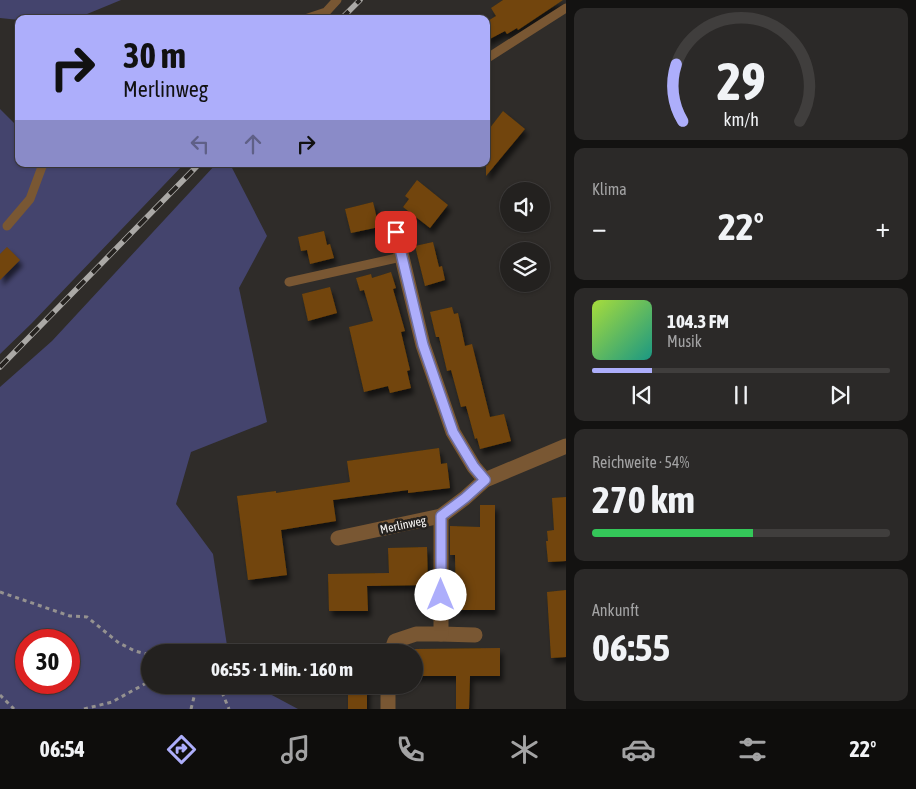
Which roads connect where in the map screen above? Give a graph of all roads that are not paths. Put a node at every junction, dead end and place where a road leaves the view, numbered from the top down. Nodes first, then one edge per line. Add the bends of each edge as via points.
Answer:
1 (337, 0) edge
2 (566, 8) edge
3 (317, 15) edge
4 (490, 56) edge
5 (42, 167) edge
6 (7, 226) dead end
7 (396, 232) dead end
8 (401, 256) junction
9 (289, 282) dead end
10 (566, 446) edge
11 (485, 480) junction
12 (441, 516) junction
13 (338, 538) dead end
14 (441, 634) junction
15 (475, 635) dead end
16 (394, 644) edge
17 (388, 694) edge
18 (388, 709) edge

1 - 3 lane via 326,12
2 - 4 lane
5 - 6 lane via 30,199
7 - 8 street
8 - 9 lane
8 - 11 street via 423,345 453,432
10 - 11 street, Merlinweg
11 - 12 street, Merlinweg
12 - 13 street, Merlinweg
12 - 14 street
14 - 15 street
14 - 16 street via 416,634
17 - 18 street

